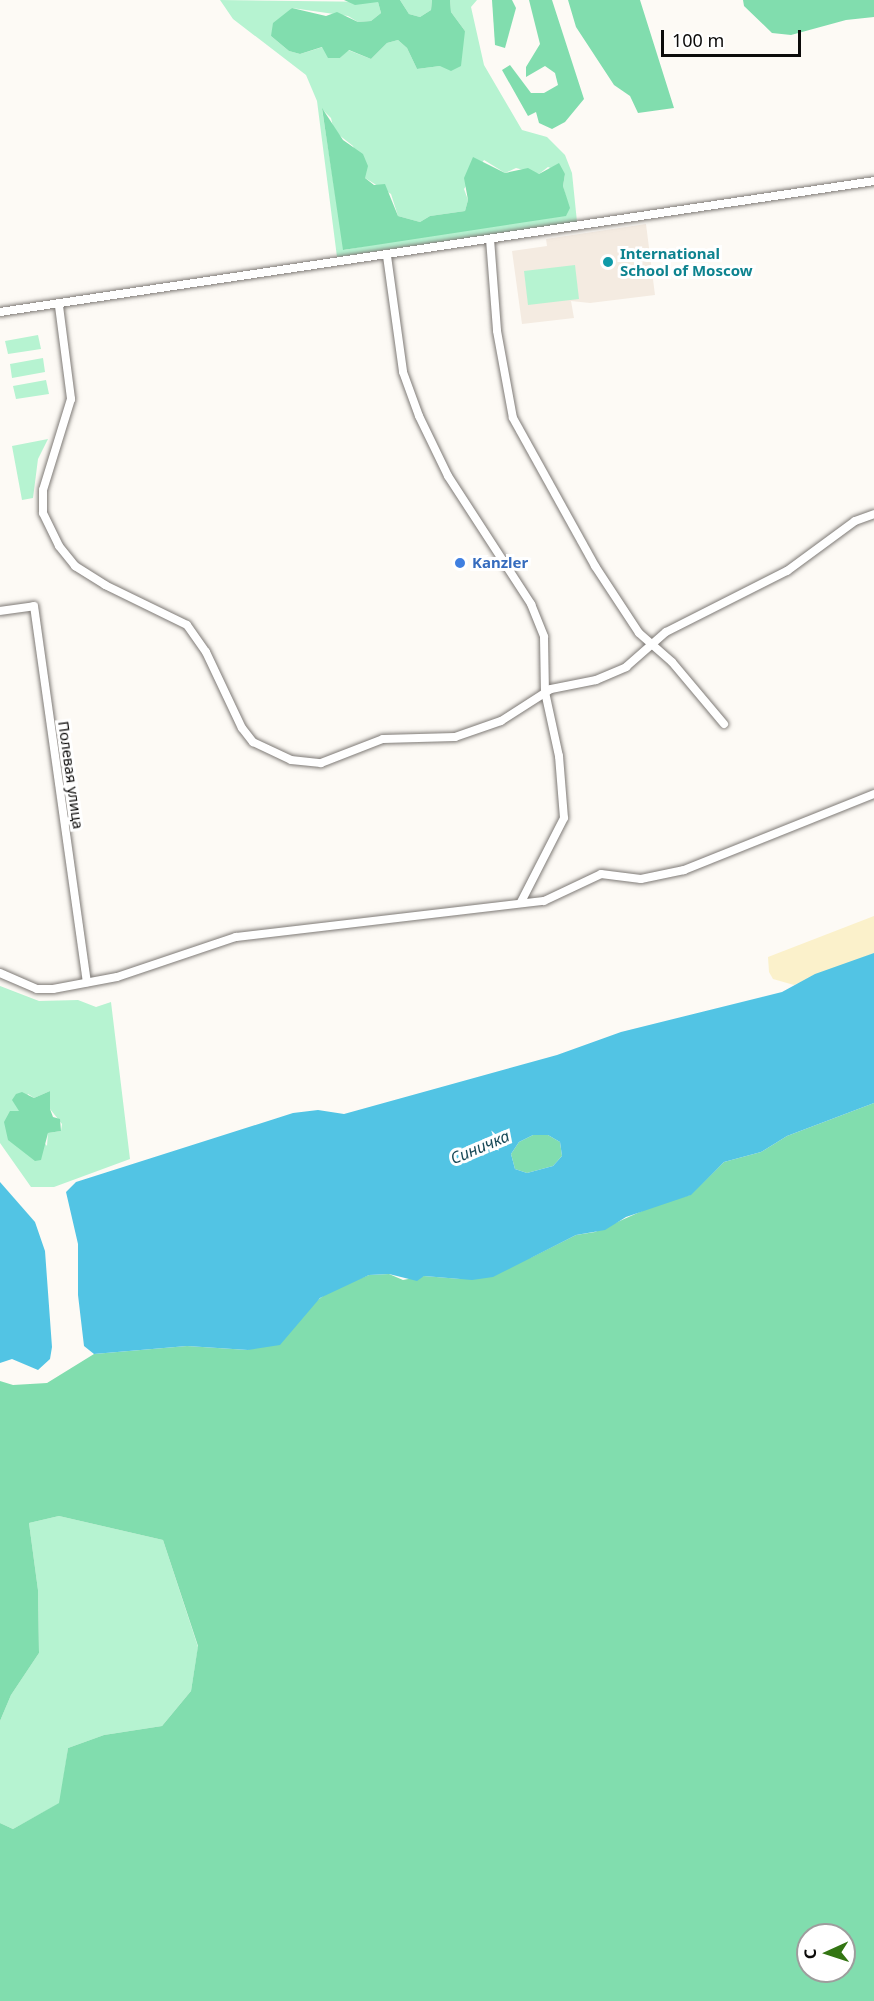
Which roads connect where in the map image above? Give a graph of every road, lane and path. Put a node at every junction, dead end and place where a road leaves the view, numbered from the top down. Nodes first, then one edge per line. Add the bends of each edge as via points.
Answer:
1 (874, 181) edge
2 (490, 239) junction
3 (387, 256) junction
4 (59, 306) junction
5 (0, 312) edge
6 (874, 514) edge
7 (0, 611) edge
8 (653, 644) junction
9 (544, 692) junction
10 (724, 724) dead end
11 (874, 794) edge
12 (520, 902) junction
13 (0, 973) edge
14 (87, 982) junction

1 - 2 street
2 - 3 street
2 - 8 street via 497,331 510,409 595,566 639,633
3 - 4 street
3 - 9 street via 407,385 448,476 531,604 546,648
4 - 5 street
4 - 9 street via 71,399 42,490 43,513 59,546 75,566 187,625 206,652 232,712 253,742 291,760 321,763 382,739 454,737 501,721
6 - 8 street via 855,521 798,565 666,632
7 - 14 street, Полевая улица via 34,606
8 - 9 street via 616,673
8 - 10 street
9 - 12 street via 559,756 564,818
11 - 12 street via 684,870 641,879 601,874 544,901
12 - 14 street via 236,937 117,977
13 - 14 street via 37,989

